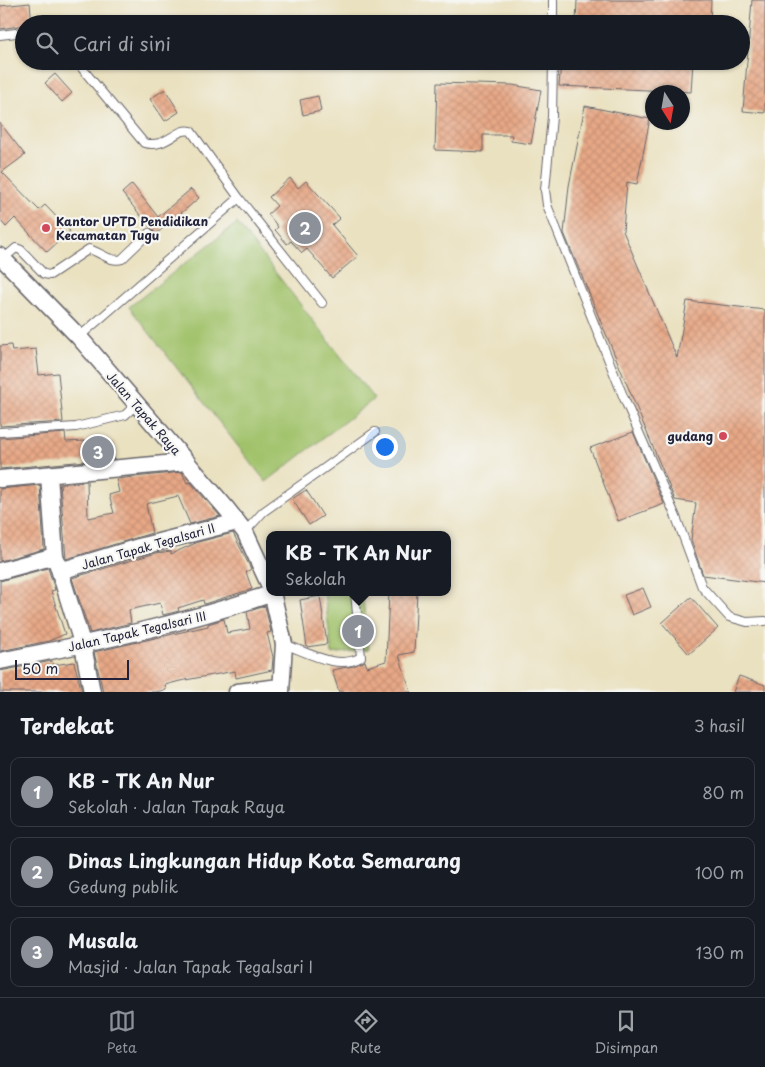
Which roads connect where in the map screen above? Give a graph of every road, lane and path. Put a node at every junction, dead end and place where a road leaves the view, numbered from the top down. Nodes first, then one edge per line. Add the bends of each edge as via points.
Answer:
1 (553, 0) edge
2 (553, 15) edge
3 (15, 33) edge
4 (0, 35) edge
5 (83, 70) edge
6 (553, 70) edge
7 (239, 198) junction
8 (149, 233) dead end
9 (2, 258) edge
10 (322, 304) dead end
11 (79, 337) junction
12 (137, 404) junction
13 (0, 432) edge
14 (376, 432) dead end
15 (187, 462) junction
16 (50, 475) junction
17 (0, 479) edge
18 (241, 527) junction
19 (57, 564) junction
20 (0, 571) edge
21 (266, 580) edge
22 (266, 592) edge
23 (272, 596) edge
24 (356, 596) edge
25 (765, 621) edge
26 (284, 644) junction
27 (83, 646) junction
28 (0, 661) edge
29 (281, 689) edge
30 (92, 692) edge
31 (237, 692) edge

1 - 2 lane
3 - 4 lane
5 - 7 lane via 144,143 163,143 183,130 191,131
6 - 25 lane via 545,190 547,205 702,587 729,617 747,622
7 - 10 lane
7 - 11 lane
8 - 9 lane via 122,259 116,261 89,249 50,275 44,274 16,248
9 - 11 street, Jalan Tapak Raya
11 - 12 street, Jalan Tapak Raya
12 - 13 lane via 126,415 76,427
12 - 15 street, Jalan Tapak Raya
14 - 18 lane
15 - 16 street
15 - 18 street, Jalan Tapak Raya
16 - 17 street
16 - 19 street
18 - 19 street, Jalan Tapak Tegalsari II
18 - 21 street, Jalan Tapak Raya
19 - 20 street, Jalan Tapak Tegalsari II
19 - 27 street
22 - 27 street, Jalan Tapak Tegalsari III via 214,613
23 - 26 street, Jalan Tapak Raya
24 - 26 lane via 361,657 352,663 333,662
26 - 29 street, Jalan Tapak Raya
27 - 28 street, Jalan Tapak Tegalsari III
27 - 30 street
29 - 31 street

